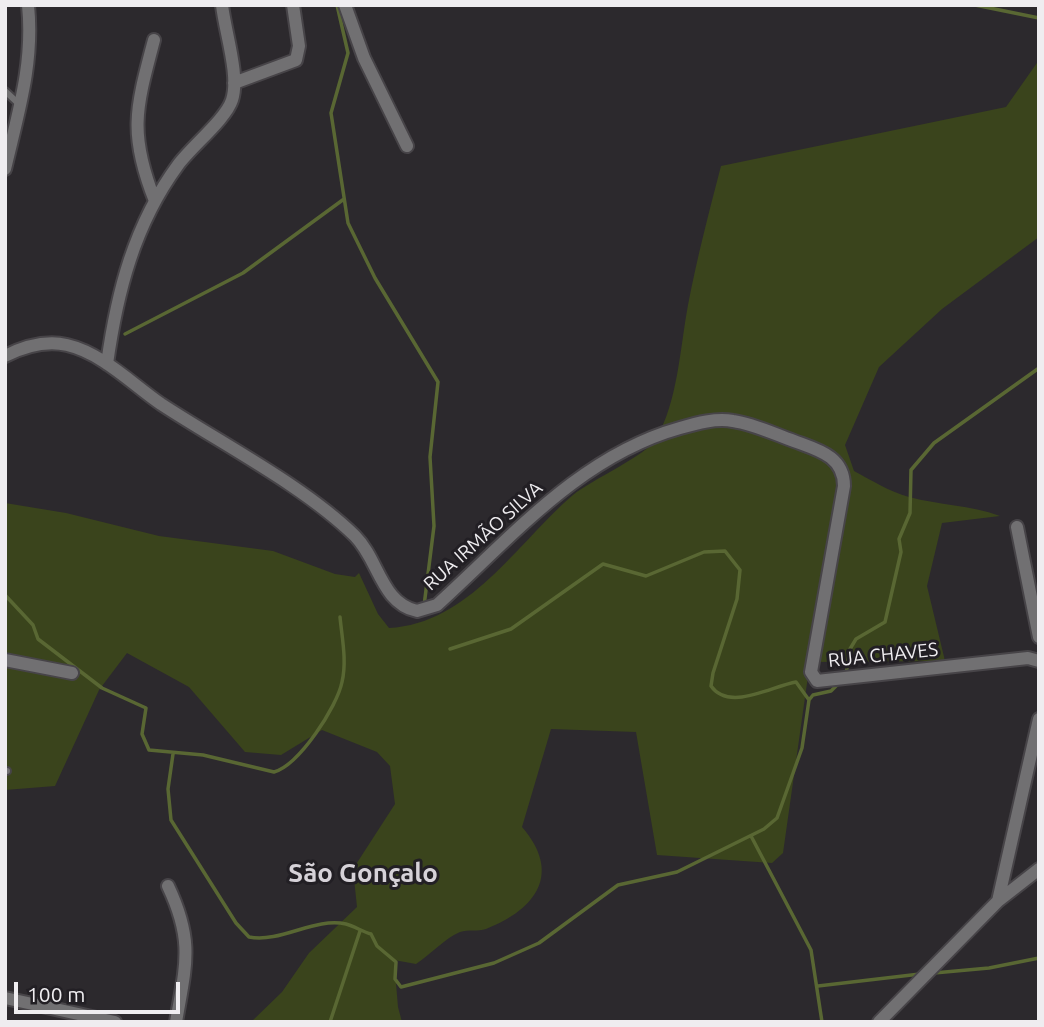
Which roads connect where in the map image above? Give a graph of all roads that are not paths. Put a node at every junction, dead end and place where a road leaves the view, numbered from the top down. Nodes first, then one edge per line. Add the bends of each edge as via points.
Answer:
1 (28, 5) edge
2 (222, 5) edge
3 (293, 5) edge
4 (345, 5) edge
5 (154, 40) dead end
6 (234, 83) junction
7 (5, 91) edge
8 (21, 105) junction
9 (407, 146) dead end
10 (5, 169) edge
11 (155, 201) junction
12 (5, 356) edge
13 (107, 364) junction
14 (843, 474) joint
15 (1017, 527) dead end
16 (1039, 637) edge
17 (5, 660) edge
18 (1039, 661) edge
19 (72, 673) dead end
20 (1039, 719) edge
21 (1039, 869) edge
22 (168, 887) dead end
23 (998, 901) junction
24 (5, 998) edge
25 (115, 1022) edge
26 (176, 1022) edge
27 (879, 1022) edge

1 - 8 street via 30,57
2 - 6 street
3 - 6 street via 299,46 296,60
4 - 9 street via 364,58
5 - 11 street via 139,97 136,135
6 - 11 street via 228,110 198,139
7 - 8 lane
8 - 10 street
11 - 13 street via 121,280
12 - 13 street, RUA IRMÃO SILVA via 50,343 66,345
13 - 14 street, RUA IRMÃO SILVA via 323,509 358,539 396,602 417,611 437,605 550,498 657,435 731,420 826,454 838,462
14 - 18 street, RUA CHAVES via 813,677 823,682 1028,658
15 - 16 street
17 - 19 street
20 - 23 street
21 - 23 street
22 - 26 street via 186,931
23 - 27 street
24 - 25 street

